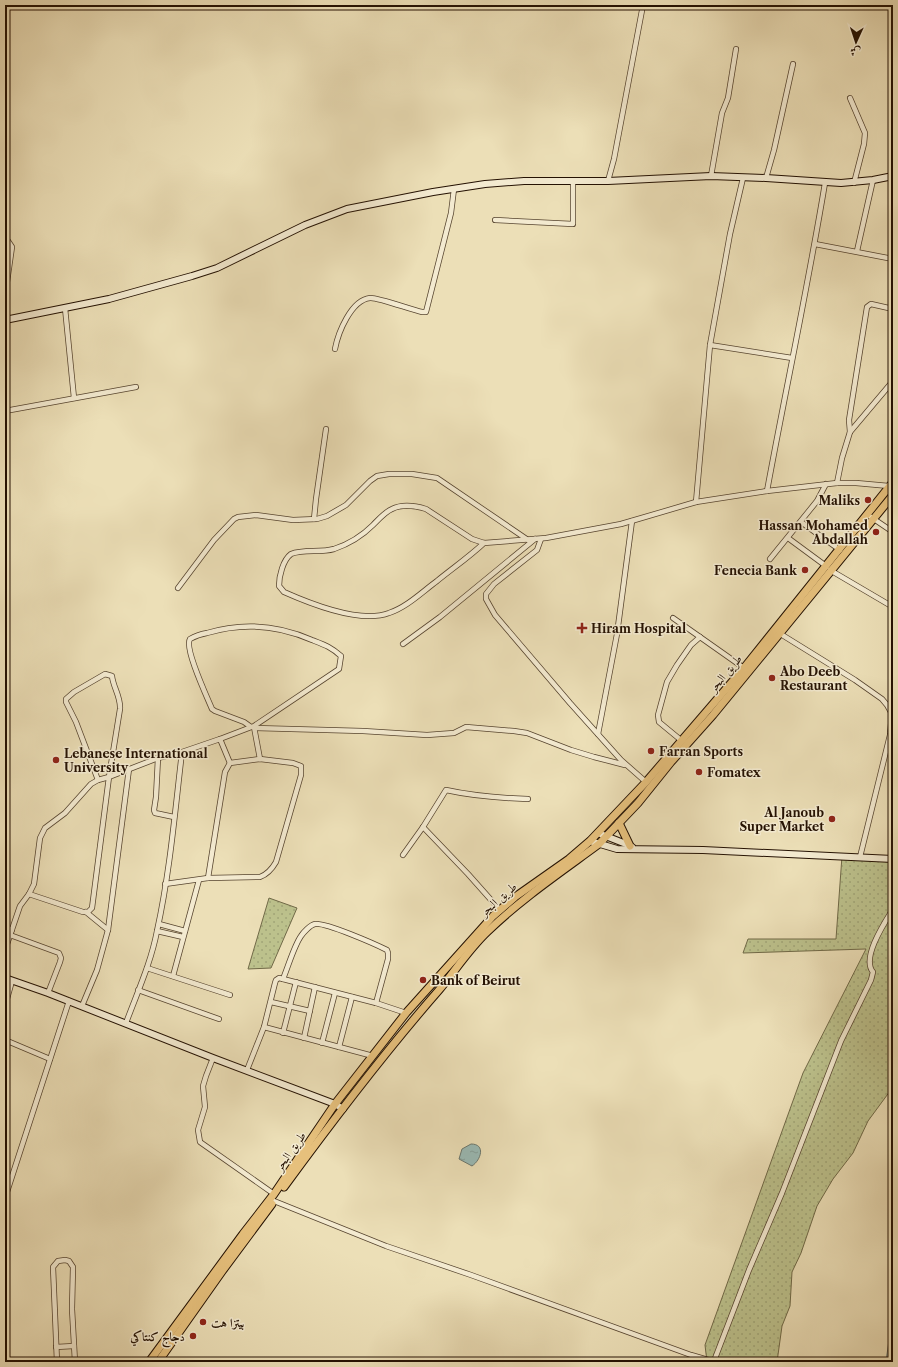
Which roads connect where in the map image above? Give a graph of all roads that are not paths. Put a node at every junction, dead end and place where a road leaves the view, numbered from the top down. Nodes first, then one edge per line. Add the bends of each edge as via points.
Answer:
1 (643, 5) edge
2 (736, 49) dead end
3 (793, 64) dead end
4 (850, 98) dead end
5 (711, 176) junction
6 (893, 176) edge
7 (743, 178) junction
8 (766, 178) junction
9 (873, 180) junction
10 (574, 181) junction
11 (608, 182) junction
12 (825, 183) junction
13 (854, 183) junction
14 (454, 189) junction
15 (495, 220) dead end
16 (5, 240) edge
17 (815, 244) junction
18 (857, 251) junction
19 (893, 259) edge
20 (5, 296) edge
21 (65, 308) junction
22 (893, 309) edge
23 (5, 320) edge
24 (710, 345) junction
25 (335, 350) dead end
26 (792, 358) junction
27 (893, 381) edge
28 (136, 387) dead end
29 (74, 398) junction
30 (5, 410) edge
31 (326, 429) dead end
32 (850, 432) junction
33 (837, 483) junction
34 (826, 484) junction
35 (891, 484) edge
36 (767, 491) junction
37 (893, 495) edge
38 (696, 502) junction
39 (870, 517) junction
40 (314, 519) junction
41 (632, 521) junction
42 (801, 522) junction
43 (893, 532) edge
44 (788, 538) junction
45 (535, 539) junction
46 (541, 539) junction
47 (528, 540) junction
48 (484, 543) junction
49 (840, 550) junction
50 (770, 559) dead end
51 (828, 568) junction
52 (178, 588) dead end
53 (893, 607) edge
54 (673, 618) dead end
55 (779, 633) junction
56 (700, 637) junction
57 (403, 644) dead end
58 (744, 668) junction
59 (253, 727) junction
60 (893, 727) edge
61 (890, 733) junction
62 (598, 734) junction
63 (220, 740) junction
64 (682, 740) junction
65 (182, 752) junction
66 (158, 758) junction
67 (260, 759) junction
68 (230, 763) junction
69 (626, 765) junction
70 (129, 769) junction
71 (109, 777) junction
72 (98, 780) junction
73 (646, 782) junction
74 (528, 799) dead end
75 (174, 817) junction
76 (619, 824) junction
77 (423, 827) junction
78 (598, 833) junction
79 (607, 837) junction
80 (590, 841) junction
81 (600, 844) junction
82 (631, 847) junction
83 (403, 855) dead end
84 (860, 857) junction
85 (893, 859) edge
86 (208, 878) junction
87 (200, 880) junction
88 (165, 884) junction
89 (29, 894) junction
90 (893, 909) edge
91 (500, 910) junction
92 (86, 912) junction
93 (159, 924) junction
94 (5, 928) edge
95 (108, 930) junction
96 (157, 931) junction
97 (185, 931) junction
98 (11, 932) junction
99 (184, 937) junction
100 (5, 950) edge
101 (147, 968) junction
102 (173, 976) junction
103 (5, 978) edge
104 (283, 979) junction
105 (12, 981) junction
106 (296, 982) junction
107 (315, 987) junction
108 (138, 990) junction
109 (335, 992) junction
110 (48, 993) junction
111 (230, 995) dead end
112 (352, 998) junction
113 (69, 1001) junction
114 (271, 1002) junction
115 (376, 1003) junction
116 (5, 1006) edge
117 (82, 1006) junction
118 (290, 1006) junction
119 (310, 1012) junction
120 (406, 1013) junction
121 (219, 1018) dead end
122 (126, 1024) junction
123 (264, 1028) junction
124 (283, 1033) junction
125 (304, 1038) junction
126 (5, 1040) edge
127 (322, 1043) junction
128 (339, 1048) junction
129 (373, 1056) junction
130 (213, 1058) junction
131 (50, 1059) junction
132 (247, 1070) junction
133 (335, 1104) junction
134 (343, 1110) junction
135 (5, 1198) edge
136 (274, 1198) junction
137 (74, 1346) junction
138 (56, 1347) junction
139 (703, 1360) edge
140 (715, 1361) edge
141 (57, 1362) edge
142 (75, 1362) edge
143 (149, 1362) edge
144 (158, 1362) edge

1 - 11 street
2 - 5 street
3 - 8 street
4 - 13 street via 865,133
5 - 7 main road
5 - 11 main road
6 - 9 main road
7 - 8 main road
7 - 24 street
8 - 12 main road
9 - 13 main road
9 - 18 street
10 - 11 main road
10 - 14 main road via 506,182
10 - 15 street via 573,224
12 - 13 main road
12 - 17 street
14 - 21 main road via 346,210 300,228 217,268 109,299
14 - 25 street via 451,213 426,312 371,298 362,301 352,309 345,320
16 - 20 street via 12,247
17 - 18 street
17 - 26 street
18 - 19 street
21 - 23 main road
21 - 29 street
22 - 32 street via 871,304 867,307
24 - 26 street
24 - 38 street
26 - 36 street
27 - 32 street
28 - 29 street
29 - 30 street
31 - 40 street
32 - 33 street
33 - 34 street
33 - 35 street
34 - 36 street
34 - 42 street
35 - 39 highway, طريق البحر
36 - 38 street
37 - 39 highway, طريق البحر
38 - 41 street
39 - 43 street
39 - 49 highway, طريق البحر
39 - 51 highway, طريق البحر
40 - 47 street via 328,516 346,506 377,476 412,474 437,478
40 - 52 street via 293,520 256,515 234,519 214,540
41 - 46 street
41 - 62 street via 617,634
42 - 44 street
42 - 49 street
44 - 50 street
44 - 51 street
45 - 46 street
45 - 47 street
45 - 57 street
46 - 62 street via 537,550 494,584 486,598 494,615
47 - 48 street
48 - 48 street via 472,540 426,509 398,507 388,511 350,542 334,549 291,554 286,561 279,586 284,592 326,609 380,616 412,600
49 - 51 highway, طريق البحر
51 - 53 street
51 - 55 highway, طريق البحر via 813,594
51 - 58 highway, طريق البحر
54 - 56 street
55 - 61 street via 882,699 892,714
55 - 76 highway, طريق البحر via 713,715
56 - 58 street
56 - 64 street via 691,645 667,682 658,715 659,722
58 - 64 highway, طريق البحر
59 - 59 street via 339,669 342,656 331,648 302,636 270,627 222,628 190,638 188,644 191,655 212,709
59 - 63 street
59 - 67 street
59 - 69 street via 427,735 454,733 466,727 514,731 527,733 594,758
60 - 61 street
61 - 84 street
62 - 69 street
63 - 65 street
63 - 68 street
64 - 73 highway, طريق البحر
65 - 66 street
65 - 75 street
66 - 70 street
66 - 75 street via 154,810
67 - 68 street
67 - 86 street via 293,763 299,765 302,770 276,862 266,875 260,877
68 - 86 street via 225,772
69 - 73 street
70 - 71 street
70 - 95 street
71 - 72 street
71 - 72 street via 121,704 112,676 105,674 66,699
71 - 92 street via 92,908
72 - 89 street via 43,832 34,884
73 - 78 highway, طريق البحر
74 - 77 street via 490,798 446,790
75 - 88 street
76 - 79 highway, طريق البحر
76 - 82 highway
77 - 83 street
77 - 91 street
78 - 79 main road
78 - 80 highway, طريق البحر
79 - 81 highway, طريق البحر
79 - 82 main road
80 - 81 main road
80 - 91 highway, طريق البحر
81 - 82 main road via 617,849
81 - 134 highway, طريق البحر via 523,901 487,932 405,1029
82 - 84 main road
84 - 85 main road
86 - 87 street
87 - 88 street
87 - 97 street
88 - 93 street
89 - 92 street
89 - 98 street via 20,906
90 - 140 street via 871,952 871,980 841,1041
91 - 120 highway, طريق البحر
92 - 95 street
93 - 96 street
93 - 97 street
94 - 98 street
95 - 117 street via 97,970
96 - 99 street
96 - 101 street
97 - 99 street
98 - 100 street
98 - 110 street via 59,953 60,962
99 - 102 street
101 - 102 street
101 - 108 street
102 - 111 street
103 - 105 main road
104 - 106 street
104 - 114 street via 276,980
104 - 115 street via 300,937 315,924 323,925 386,950 388,959
105 - 110 main road
105 - 116 street
106 - 107 street
106 - 118 street
107 - 109 street
107 - 119 street
108 - 121 street
108 - 122 street
109 - 112 street
109 - 127 street
110 - 113 main road
112 - 115 street
112 - 128 street
113 - 117 main road
113 - 131 street
114 - 118 street
114 - 123 street
115 - 120 street
117 - 122 main road
118 - 119 street
118 - 124 street
119 - 125 street
120 - 129 highway, طريق البحر
122 - 130 main road
123 - 124 street
123 - 132 street
124 - 125 street
125 - 127 street
126 - 131 street
127 - 128 street
128 - 129 street
129 - 133 highway, طريق البحر
130 - 132 main road
130 - 136 street via 203,1086 205,1107 198,1130 200,1142
131 - 135 street
132 - 133 main road
133 - 134 main road
133 - 136 highway, طريق البحر
134 - 136 highway, طريق البحر
136 - 139 street via 386,1246
136 - 143 highway, طريق البحر via 243,1234
136 - 144 highway, طريق البحر
137 - 138 street
137 - 138 street via 73,1267 69,1261 61,1260 53,1268
137 - 142 street
138 - 141 street
139 - 140 street

